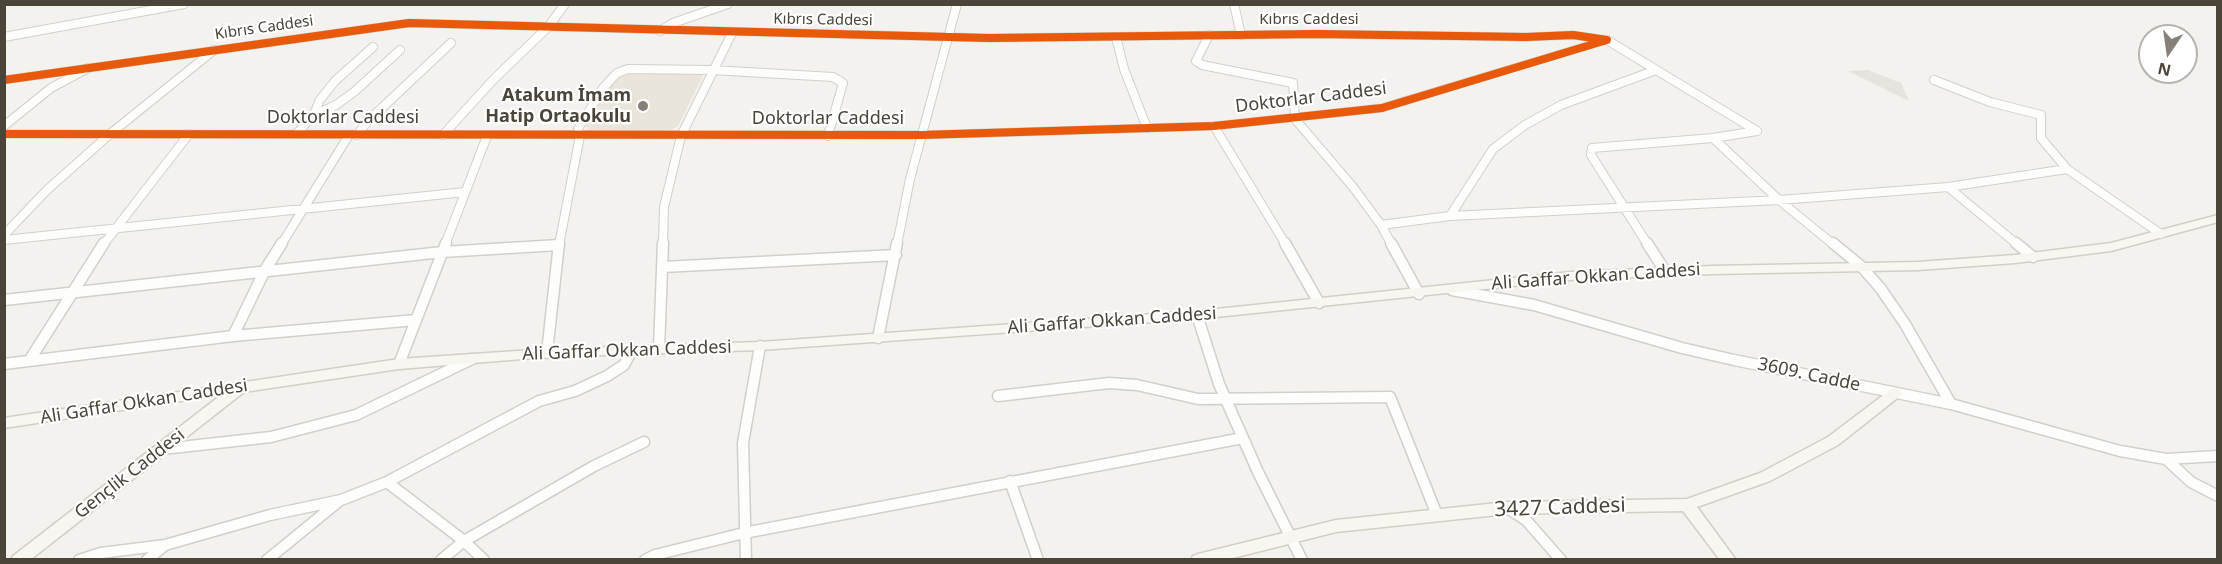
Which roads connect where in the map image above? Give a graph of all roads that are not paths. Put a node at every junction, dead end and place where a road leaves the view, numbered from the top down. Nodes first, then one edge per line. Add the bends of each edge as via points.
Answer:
1 (184, 4) edge
2 (565, 4) edge
3 (728, 4) edge
4 (957, 4) edge
5 (1234, 4) edge
6 (548, 27) junction
7 (660, 31) junction
8 (732, 33) junction
9 (1209, 35) junction
10 (1241, 35) junction
11 (4, 37) edge
12 (1116, 37) junction
13 (947, 38) junction
14 (1607, 40) junction
15 (451, 43) dead end
16 (373, 47) dead end
17 (214, 50) junction
18 (400, 50) dead end
19 (89, 68) junction
20 (712, 70) junction
21 (1656, 70) junction
22 (4, 80) edge
23 (1934, 80) dead end
24 (314, 115) junction
25 (1295, 119) junction
26 (4, 126) edge
27 (1214, 126) junction
28 (1147, 128) junction
29 (4, 134) edge
30 (110, 134) junction
31 (189, 134) junction
32 (296, 134) junction
33 (353, 135) junction
34 (443, 135) junction
35 (921, 135) junction
36 (487, 136) junction
37 (580, 136) junction
38 (681, 136) junction
39 (828, 136) junction
40 (1713, 138) junction
41 (2067, 169) junction
42 (1948, 187) junction
43 (465, 192) junction
44 (1779, 200) junction
45 (1625, 208) junction
46 (304, 209) junction
47 (1450, 216) junction
48 (2217, 218) edge
49 (1381, 225) junction
50 (115, 228) junction
51 (2161, 234) junction
52 (4, 235) edge
53 (4, 240) edge
54 (559, 245) junction
55 (442, 252) junction
56 (896, 255) junction
57 (2033, 257) junction
58 (663, 267) junction
59 (1862, 267) junction
60 (265, 270) junction
61 (1665, 271) junction
62 (1452, 290) junction
63 (71, 292) junction
64 (1419, 294) junction
65 (4, 300) edge
66 (1319, 303) junction
67 (1197, 315) junction
68 (416, 320) junction
69 (233, 336) junction
70 (878, 338) junction
71 (760, 346) junction
72 (659, 348) junction
73 (632, 350) junction
74 (547, 353) junction
75 (476, 357) junction
76 (29, 361) junction
77 (4, 364) edge
78 (399, 364) junction
79 (241, 387) junction
80 (1895, 393) junction
81 (998, 396) dead end
82 (1226, 398) junction
83 (1951, 404) junction
84 (4, 423) edge
85 (1243, 438) junction
86 (644, 442) dead end
87 (163, 449) junction
88 (2217, 456) edge
89 (2166, 459) junction
90 (1010, 481) junction
91 (387, 482) junction
92 (2217, 496) edge
93 (341, 500) junction
94 (1687, 505) junction
95 (1507, 508) junction
96 (1437, 515) junction
97 (744, 532) junction
98 (1290, 537) junction
99 (464, 541) junction
100 (165, 545) junction
101 (18, 560) edge
102 (79, 560) edge
103 (147, 560) edge
104 (267, 560) edge
105 (441, 560) edge
106 (484, 560) edge
107 (645, 560) edge
108 (746, 560) edge
109 (1038, 560) edge
110 (1198, 560) edge
111 (1302, 560) edge
112 (1561, 560) edge
113 (1729, 560) edge

1 - 11 street
2 - 6 street
3 - 7 street
4 - 13 street
5 - 10 street
6 - 7 street, Kıbrıs Caddesi
6 - 17 street, Kıbrıs Caddesi via 410,23
6 - 34 street
7 - 8 street, Kıbrıs Caddesi
8 - 13 street, Kıbrıs Caddesi
8 - 20 street
9 - 10 street, Kıbrıs Caddesi
9 - 12 street, Kıbrıs Caddesi
9 - 25 street via 1196,61 1293,83
10 - 14 street, Kıbrıs Caddesi via 1573,35
12 - 13 street, Kıbrıs Caddesi
12 - 28 street
13 - 35 street
14 - 21 street
14 - 25 street, Doktorlar Caddesi via 1382,108
15 - 33 street
16 - 24 street via 335,81 319,101
17 - 19 street, Kıbrıs Caddesi
17 - 30 street
18 - 24 street via 354,92
19 - 22 street, Kıbrıs Caddesi
19 - 26 street via 51,88
20 - 37 street via 628,69 617,73 578,129
20 - 38 street
20 - 39 street via 840,79 843,83
21 - 40 street via 1757,131
21 - 47 street via 1561,105 1525,125 1494,149
23 - 41 street via 1990,102 2041,115 2041,138
24 - 32 street
25 - 27 street, Doktorlar Caddesi
25 - 49 street
27 - 28 street, Doktorlar Caddesi
27 - 66 street
28 - 35 street, Doktorlar Caddesi
29 - 30 street, Doktorlar Caddesi
30 - 31 street, Doktorlar Caddesi
30 - 52 street
31 - 32 street, Doktorlar Caddesi
31 - 50 street
32 - 33 street, Doktorlar Caddesi
33 - 34 street, Doktorlar Caddesi
33 - 46 street
34 - 36 street, Doktorlar Caddesi
35 - 39 street, Doktorlar Caddesi
35 - 56 street
36 - 37 street, Doktorlar Caddesi
36 - 43 street
37 - 38 street, Doktorlar Caddesi
37 - 54 street
38 - 39 street, Doktorlar Caddesi
38 - 58 street via 664,207
40 - 44 street
40 - 45 street via 1592,148 1591,155
41 - 42 street
41 - 51 street
42 - 44 street
42 - 57 street
43 - 46 street
43 - 55 street
44 - 45 street
44 - 59 street
45 - 47 street
45 - 61 street
46 - 50 street
46 - 60 street
47 - 49 street
48 - 51 street, Ali Gaffar Okkan Caddesi
49 - 64 street
50 - 53 street
50 - 63 street
51 - 57 street, Ali Gaffar Okkan Caddesi via 2111,247
54 - 55 street
54 - 74 street
55 - 60 street
55 - 68 street
56 - 58 street
56 - 70 street
57 - 59 street, Ali Gaffar Okkan Caddesi
58 - 72 street
59 - 61 street, Ali Gaffar Okkan Caddesi
59 - 83 street via 1905,324
60 - 63 street
60 - 69 street
61 - 62 street, Ali Gaffar Okkan Caddesi via 1511,281
62 - 64 street, Ali Gaffar Okkan Caddesi
62 - 80 street, 3609. Cadde via 1534,305 1682,348
63 - 65 street
63 - 76 street
64 - 66 street, Ali Gaffar Okkan Caddesi
66 - 67 street, Ali Gaffar Okkan Caddesi
67 - 70 street, Ali Gaffar Okkan Caddesi
67 - 82 street
68 - 69 street
68 - 78 street
69 - 76 street
70 - 71 street, Ali Gaffar Okkan Caddesi
71 - 72 street, Ali Gaffar Okkan Caddesi
71 - 97 street via 743,443
72 - 73 street, Ali Gaffar Okkan Caddesi
73 - 74 street, Ali Gaffar Okkan Caddesi
73 - 91 street via 624,365 607,376 575,391 539,401
74 - 75 street, Ali Gaffar Okkan Caddesi
75 - 78 street, Ali Gaffar Okkan Caddesi
75 - 87 street via 356,415 271,436
76 - 77 street
78 - 79 street, Ali Gaffar Okkan Caddesi
79 - 84 street, Ali Gaffar Okkan Caddesi
79 - 87 street, Gençlik Caddesi
80 - 83 street, 3609. Cadde
80 - 94 street, 3427 Caddesi via 1833,441 1764,477
81 - 82 street via 1109,382 1198,399
82 - 85 street
82 - 96 street via 1390,397
83 - 89 street, 3609. Cadde via 2120,451
85 - 90 street
85 - 98 street
86 - 99 street via 594,466
87 - 101 street, Gençlik Caddesi
88 - 89 street, 3609. Cadde
89 - 92 street via 2191,482
90 - 97 street
90 - 109 street
91 - 93 street
91 - 99 street
93 - 100 street via 270,515
93 - 104 street
94 - 95 street, 3427 Caddesi
94 - 113 street
95 - 96 street, 3427 Caddesi
95 - 112 street via 1526,520
96 - 98 street, 3427 Caddesi via 1336,526
97 - 107 street
97 - 108 street
98 - 110 street, 3427 Caddesi
98 - 111 street
99 - 105 street
99 - 106 street
100 - 102 street
100 - 103 street

